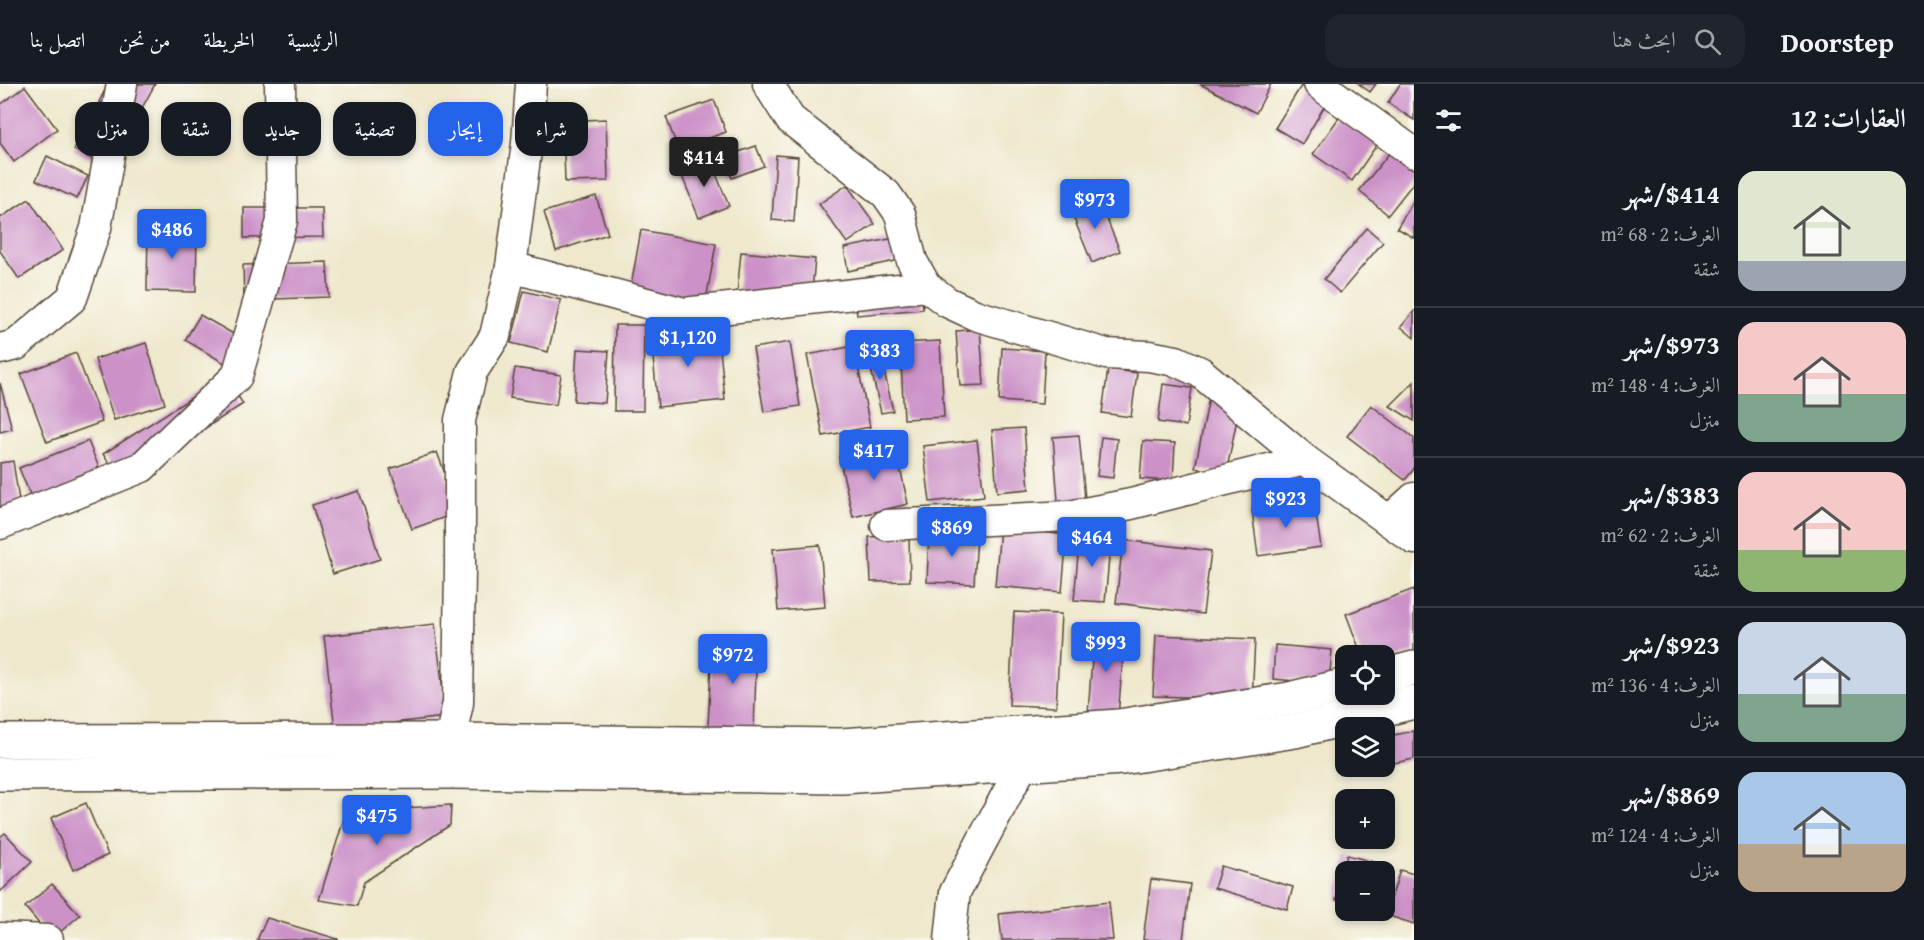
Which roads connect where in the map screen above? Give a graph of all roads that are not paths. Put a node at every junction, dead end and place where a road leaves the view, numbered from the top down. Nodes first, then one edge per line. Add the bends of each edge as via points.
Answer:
1 (122, 84) edge
2 (280, 84) edge
3 (531, 84) edge
4 (768, 84) edge
5 (1319, 84) edge
6 (1414, 153) edge
7 (511, 267) junction
8 (926, 286) junction
9 (0, 349) edge
10 (1305, 460) junction
11 (1414, 498) edge
12 (1389, 521) junction
13 (0, 524) edge
14 (886, 525) dead end
15 (1414, 539) edge
16 (1414, 668) edge
17 (1395, 673) edge
18 (1335, 688) edge
19 (1414, 702) edge
20 (450, 740) junction
21 (0, 741) edge
22 (1023, 765) junction
23 (0, 774) edge
24 (0, 938) edge
25 (48, 940) edge
26 (950, 940) edge

1 - 9 street via 96,228 72,298 16,345
2 - 13 street via 282,221 237,376 142,467
3 - 7 street
4 - 8 street via 790,119 886,194 900,214 912,261
5 - 6 street
7 - 8 street via 684,313
7 - 20 street via 495,336 472,372 460,420 458,703
8 - 10 street via 947,303 975,315 1106,354 1167,359 1200,372
10 - 12 street
10 - 14 street via 1069,516
11 - 12 street
12 - 15 street
16 - 17 main road
18 - 20 main road via 1289,699 1119,726 841,745
19 - 22 main road via 1295,730 1122,758
20 - 21 main road
22 - 23 main road via 842,777 450,772
22 - 26 street via 955,892
24 - 25 street

